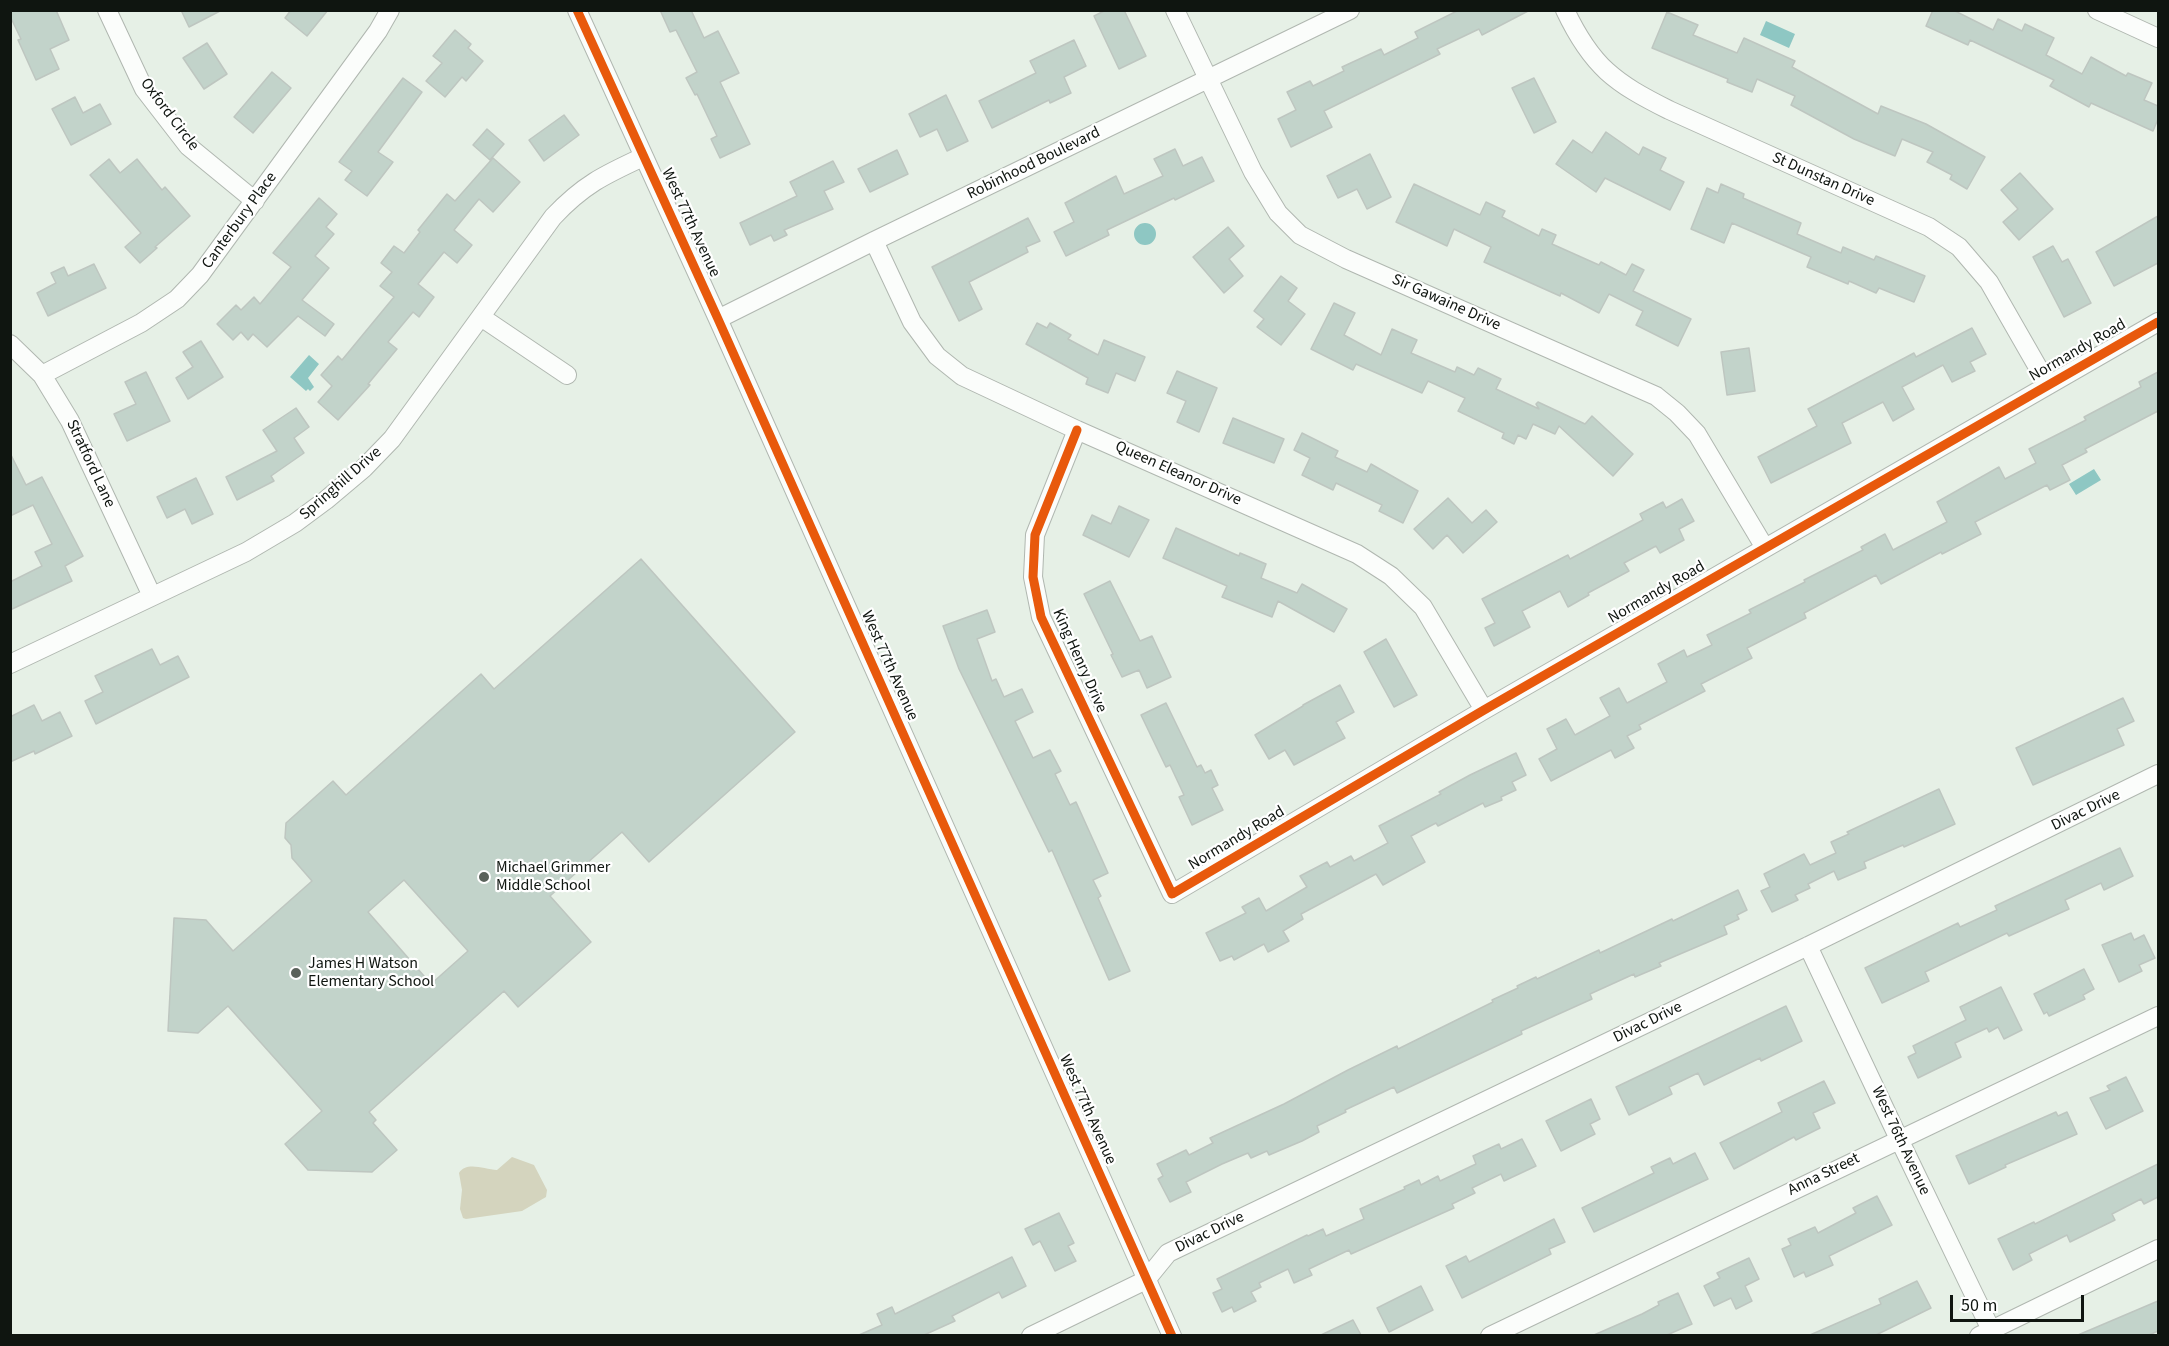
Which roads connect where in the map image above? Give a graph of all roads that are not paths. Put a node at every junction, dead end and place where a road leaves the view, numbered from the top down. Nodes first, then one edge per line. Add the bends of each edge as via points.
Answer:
1 (107, 10) edge
2 (577, 10) edge
3 (1175, 10) edge
4 (1350, 10) edge
5 (1565, 10) edge
6 (2097, 10) edge
7 (390, 12) edge
8 (2158, 38) edge
9 (1207, 80) junction
10 (642, 157) junction
11 (255, 201) junction
12 (874, 241) junction
13 (481, 317) junction
14 (718, 319) junction
15 (2158, 322) edge
16 (10, 344) edge
17 (42, 375) junction
18 (567, 375) dead end
19 (2048, 386) junction
20 (1077, 430) junction
21 (1766, 548) junction
22 (152, 596) junction
23 (10, 664) edge
24 (1484, 710) junction
25 (2158, 774) edge
26 (1172, 894) joint
27 (1808, 946) junction
28 (2158, 1016) edge
29 (1899, 1139) junction
30 (2158, 1249) edge
31 (1146, 1280) junction
32 (1988, 1334) edge
33 (1031, 1335) edge
34 (1172, 1335) edge
35 (1490, 1335) edge

1 - 11 street, Oxford Circle via 144,89 188,146
2 - 10 street, West 77th Avenue
3 - 9 street, Sir Gawaine Drive
4 - 9 street, Robinhood Boulevard
5 - 19 street, St Dunstan Drive via 1605,72 1636,93 1929,227 1959,247 1989,282
6 - 8 street
7 - 11 street, Canterbury Place
9 - 12 street, Robinhood Boulevard
9 - 21 street, Sir Gawaine Drive via 1259,182 1278,213 1300,235 1656,396 1697,434
10 - 13 street, Springhill Drive via 598,178 572,197 553,217
10 - 14 street, West 77th Avenue
11 - 17 street, Canterbury Place via 200,275 177,299 141,323
12 - 14 street, Robinhood Boulevard
12 - 20 street, Queen Eleanor Drive via 912,322 937,356 962,376
13 - 18 street
13 - 22 street, Springhill Drive via 392,439 327,500 246,552
14 - 31 street, West 77th Avenue
15 - 19 street, Normandy Road
16 - 17 street, Stratford Lane
17 - 22 street, Stratford Lane via 70,421
19 - 21 street, Normandy Road
20 - 24 street, Queen Eleanor Drive via 1357,554 1391,576 1423,607
20 - 26 street, King Henry Drive via 1035,535 1033,577 1041,617
21 - 24 street, Normandy Road
22 - 23 street, Springhill Drive
24 - 26 street, Normandy Road
25 - 27 street, Divac Drive
27 - 29 street, West 76th Avenue
27 - 31 street, Divac Drive via 1168,1253
28 - 29 street, Anna Street
29 - 32 street, West 76th Avenue
29 - 35 street, Anna Street
30 - 32 street
31 - 33 street
31 - 34 street, West 77th Avenue

